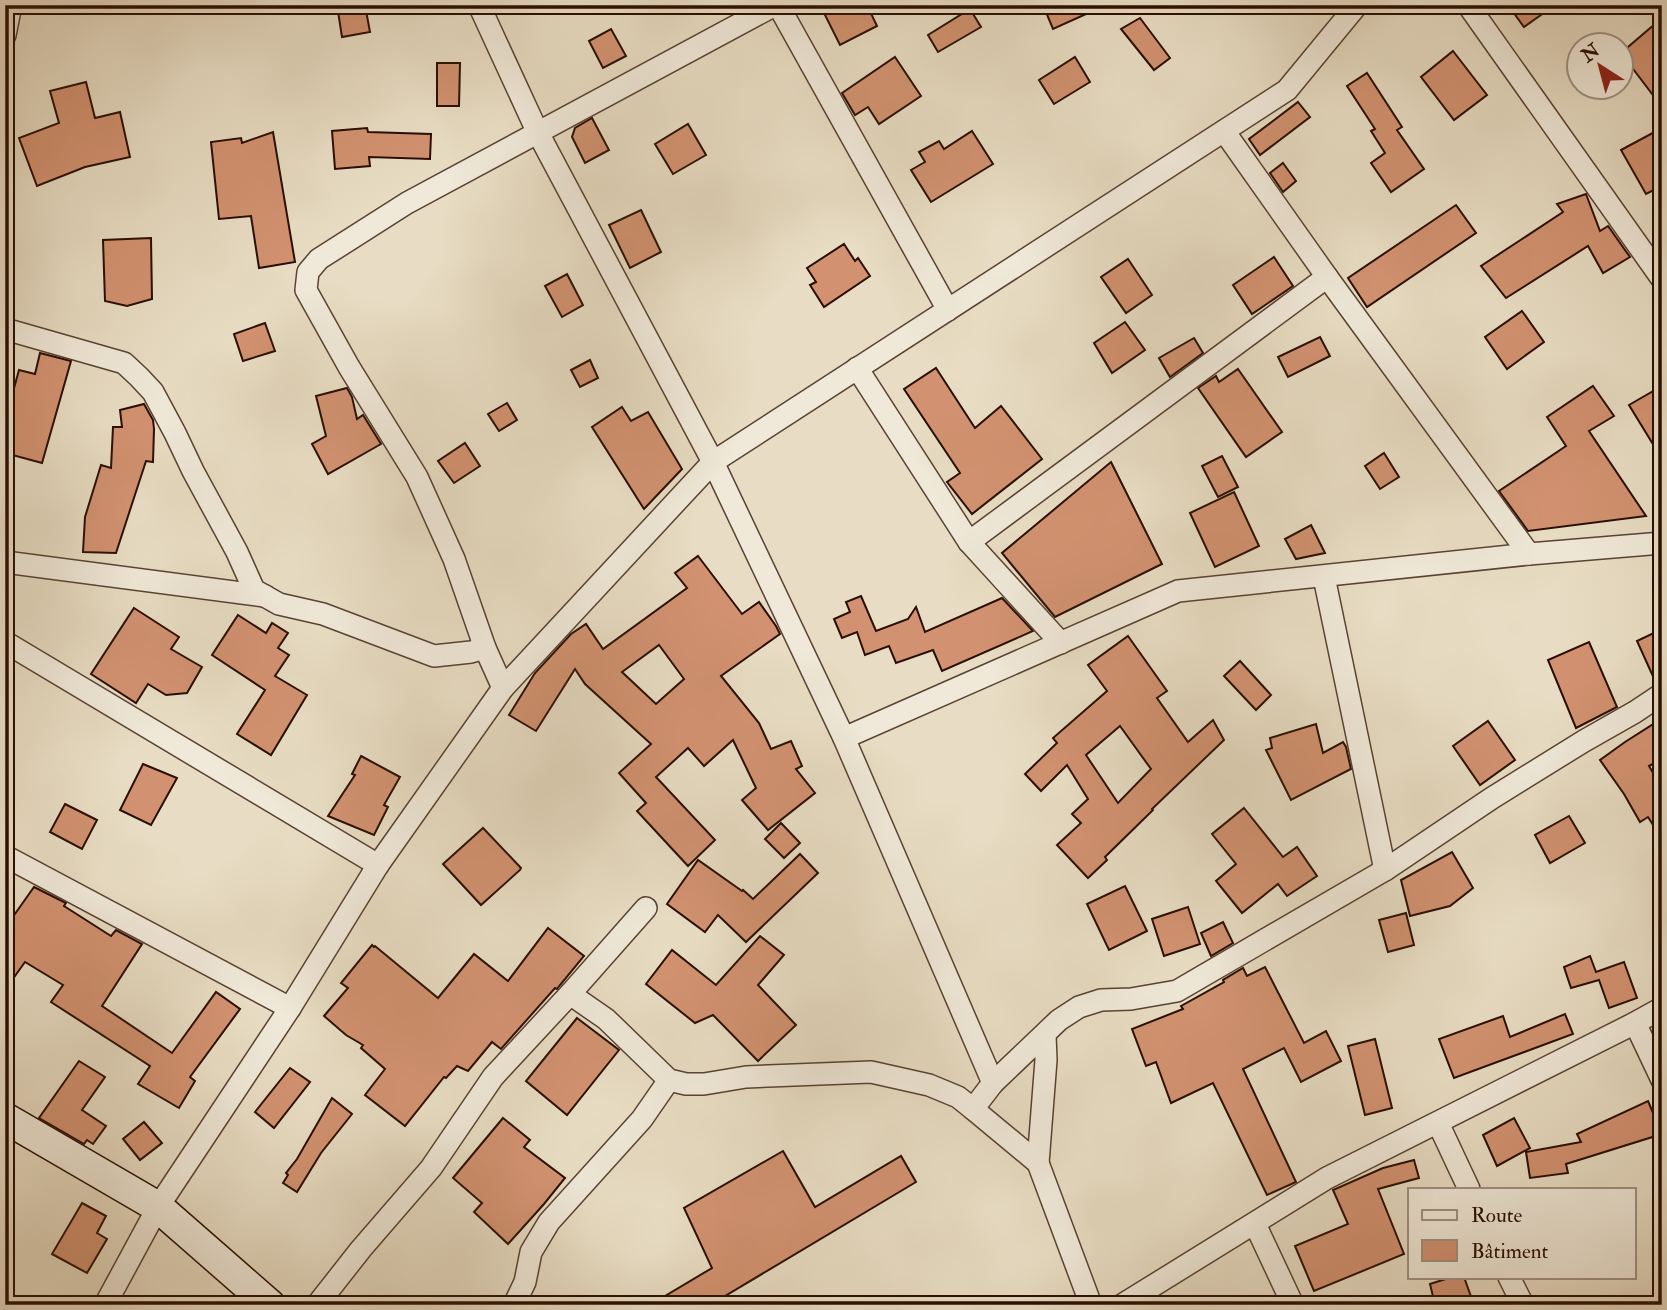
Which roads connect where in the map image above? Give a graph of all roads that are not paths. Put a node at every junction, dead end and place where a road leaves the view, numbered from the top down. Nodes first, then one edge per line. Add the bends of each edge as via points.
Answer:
1 (11, 5) edge
2 (479, 5) edge
3 (776, 5) edge
4 (1357, 5) edge
5 (1468, 5) edge
6 (5, 35) edge
7 (537, 131) junction
8 (1224, 131) junction
9 (1327, 276) junction
10 (1662, 279) edge
11 (948, 310) junction
12 (5, 329) edge
13 (857, 368) junction
14 (713, 462) junction
15 (970, 542) junction
16 (1662, 543) edge
17 (1529, 554) junction
18 (5, 562) edge
19 (1324, 577) junction
20 (265, 596) junction
21 (5, 642) edge
22 (1060, 643) junction
23 (485, 648) junction
24 (503, 688) junction
25 (1662, 694) edge
26 (844, 738) junction
27 (5, 856) edge
28 (377, 865) junction
29 (1385, 870) junction
30 (646, 908) dead end
31 (570, 995) junction
32 (1662, 1008) edge
33 (290, 1009) junction
34 (1635, 1023) junction
35 (1045, 1035) junction
36 (669, 1080) junction
37 (1662, 1080) edge
38 (993, 1083) junction
39 (973, 1109) junction
40 (5, 1118) edge
41 (1438, 1124) junction
42 (1038, 1163) junction
43 (1469, 1188) edge
44 (158, 1207) junction
45 (1255, 1224) junction
46 (1510, 1278) edge
47 (105, 1305) edge
48 (270, 1305) edge
49 (317, 1305) edge
50 (514, 1305) edge
51 (1091, 1305) edge
52 (1122, 1305) edge
53 (1293, 1305) edge
54 (1522, 1305) edge

1 - 6 street
2 - 7 street
3 - 7 street
3 - 11 street
4 - 8 street via 1287,90
5 - 10 street
7 - 14 street
7 - 23 street via 407,203 319,259 308,272 306,290 416,477 454,559
8 - 9 street
8 - 11 street
9 - 15 street
9 - 17 street
11 - 13 street
12 - 20 street via 124,363 139,377 170,422 254,590
13 - 14 street
13 - 15 street
14 - 24 street
14 - 26 street
15 - 22 street
16 - 17 street
17 - 19 street
18 - 20 street
19 - 22 street via 1178,591
19 - 29 street
20 - 23 street via 434,656
21 - 28 street
22 - 26 street
23 - 24 street
24 - 28 street
25 - 29 street
26 - 38 street
27 - 33 street
28 - 33 street
29 - 35 street via 1177,991 1079,1007
30 - 31 street
31 - 36 street via 606,1019
31 - 49 street via 493,1077 431,1168
32 - 34 street
33 - 44 street
34 - 37 street
34 - 41 street
35 - 38 street
35 - 42 street
36 - 39 street via 704,1084 746,1077 871,1072 929,1085
36 - 50 street via 642,1119 549,1222 531,1252
38 - 39 street
39 - 42 street
40 - 44 street
41 - 43 street
41 - 45 street via 1327,1178
42 - 51 street
44 - 47 street
44 - 48 street
45 - 52 street
45 - 53 street
46 - 54 street

